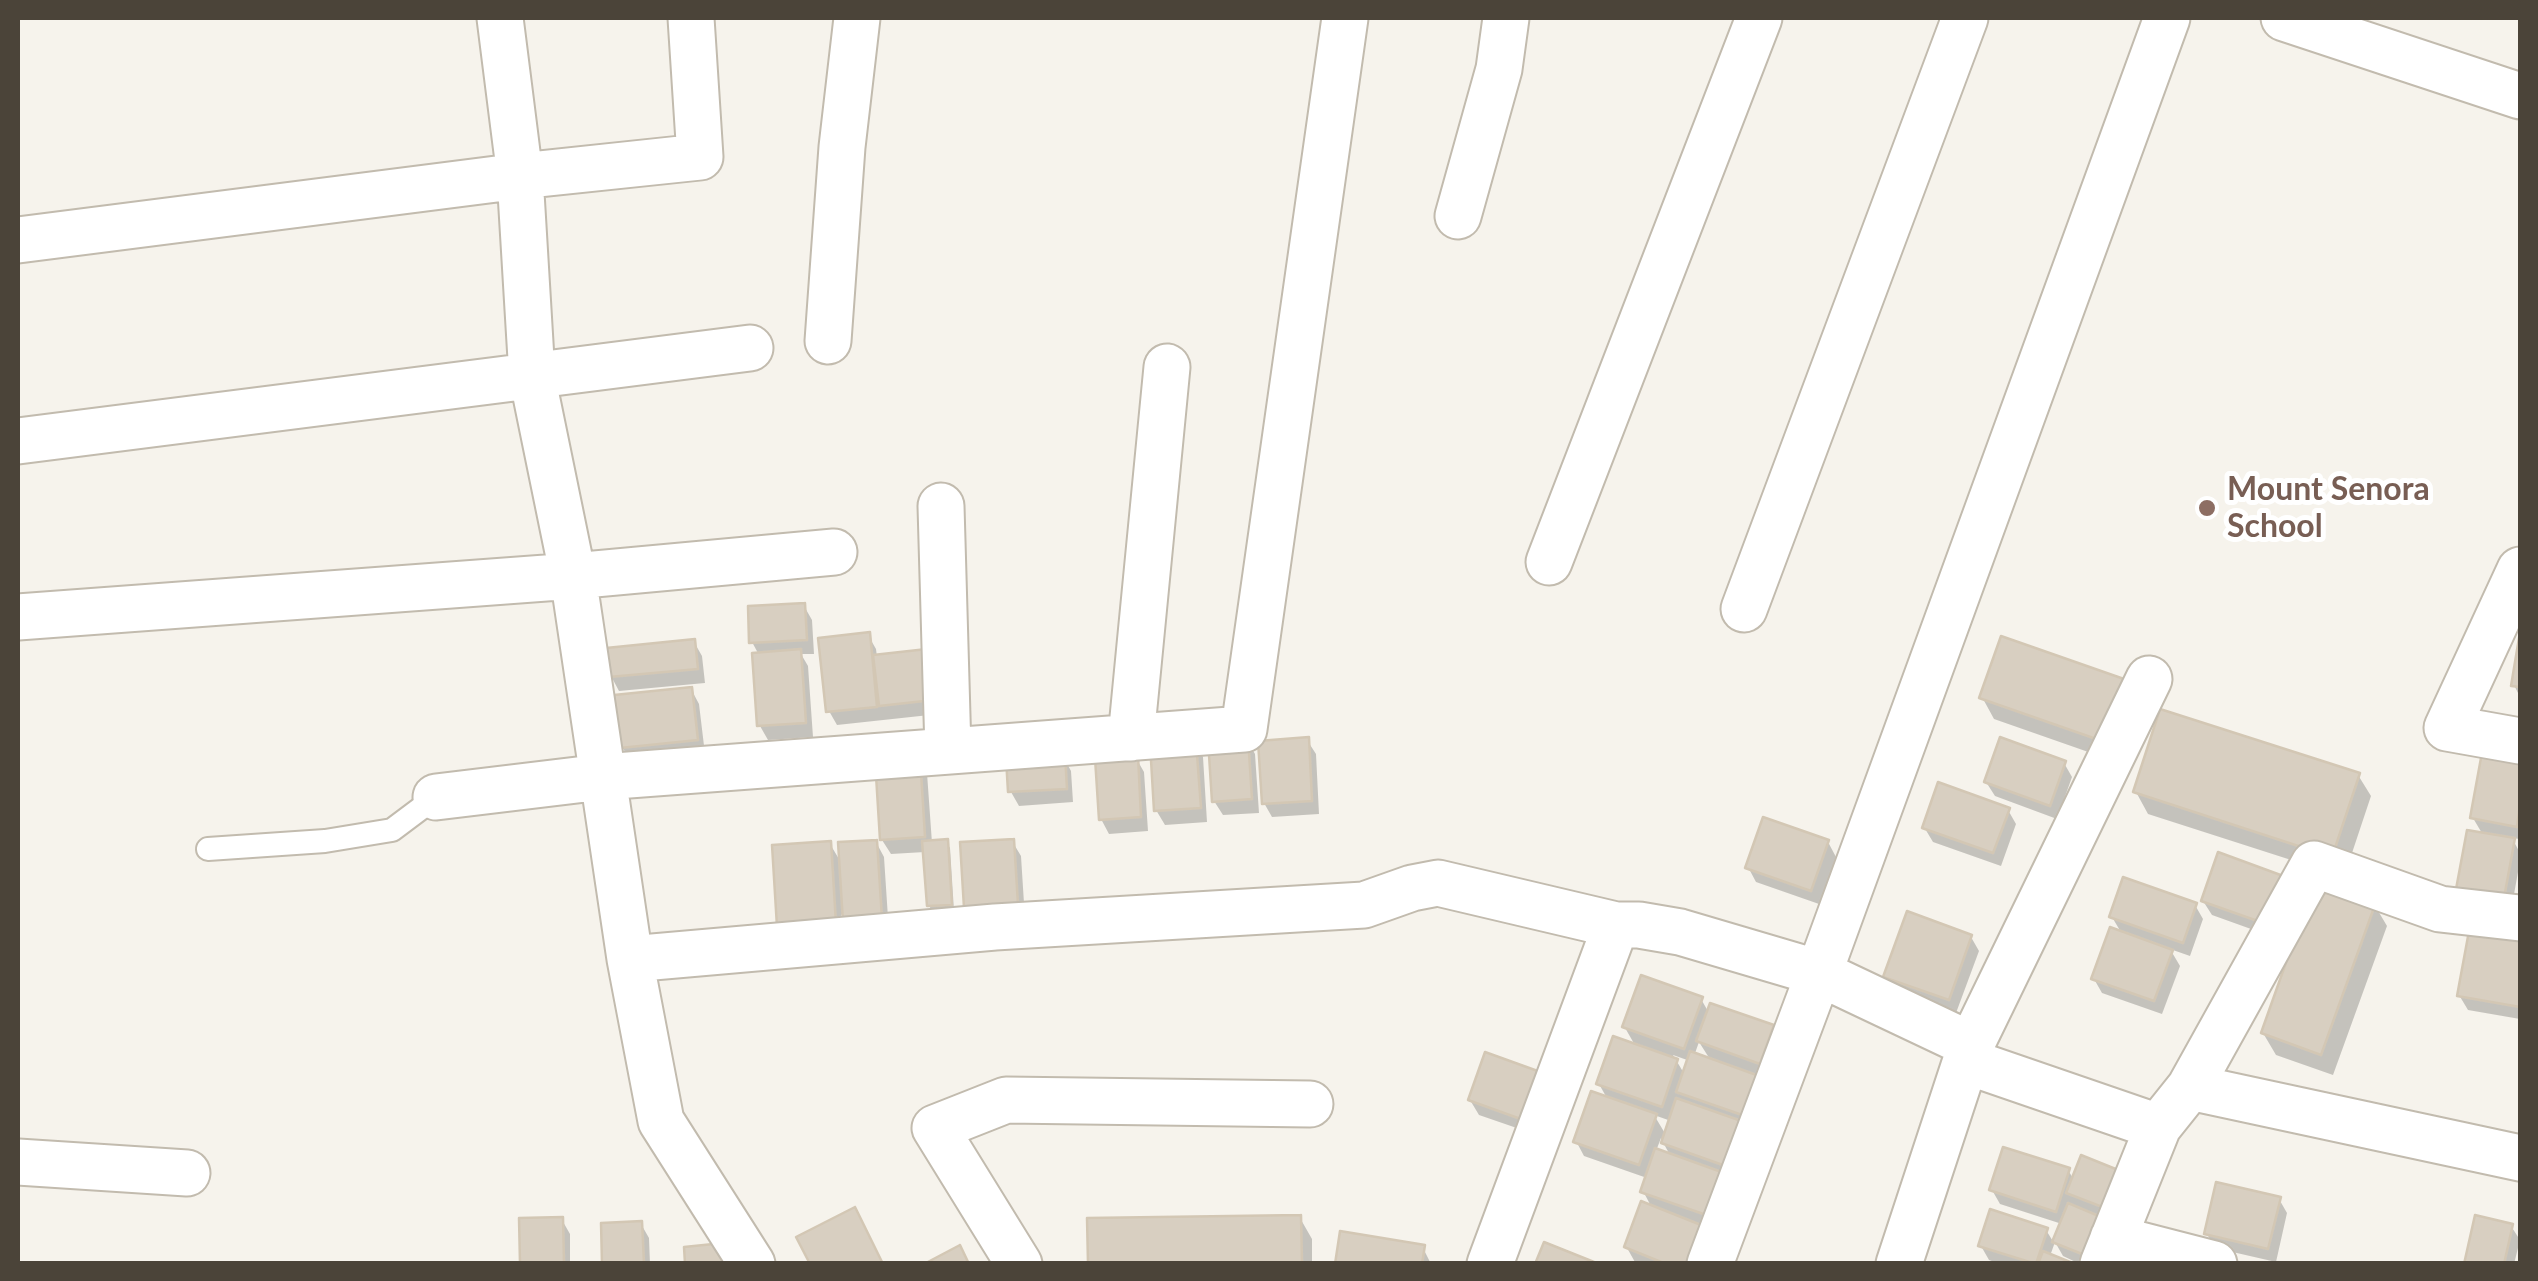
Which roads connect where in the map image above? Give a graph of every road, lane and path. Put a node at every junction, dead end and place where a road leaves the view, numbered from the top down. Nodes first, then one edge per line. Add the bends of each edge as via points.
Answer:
1 (500, 18) edge
2 (691, 18) edge
3 (858, 18) edge
4 (1345, 18) edge
5 (1506, 18) edge
6 (1759, 18) edge
7 (1966, 18) edge
8 (2166, 18) edge
9 (2284, 18) edge
10 (2520, 96) edge
11 (520, 176) junction
12 (1458, 216) dead end
13 (18, 234) edge
14 (828, 341) dead end
15 (750, 348) dead end
16 (1167, 367) dead end
17 (532, 376) junction
18 (18, 440) edge
19 (941, 506) dead end
20 (834, 552) dead end
21 (1549, 562) dead end
22 (2520, 570) edge
23 (573, 576) junction
24 (1744, 610) dead end
25 (18, 616) edge
26 (2148, 679) dead end
27 (1130, 738) junction
28 (2520, 741) edge
29 (948, 751) junction
30 (602, 777) junction
31 (436, 797) joint
32 (208, 849) dead end
33 (2520, 918) edge
34 (1616, 925) junction
35 (630, 960) junction
36 (1819, 973) junction
37 (1969, 1053) junction
38 (2190, 1087) junction
39 (1310, 1104) dead end
40 (2158, 1126) junction
41 (2520, 1158) edge
42 (18, 1162) edge
43 (187, 1173) dead end
44 (2108, 1251) edge
45 (752, 1264) edge
46 (1019, 1264) edge
47 (1490, 1264) edge
48 (1710, 1264) edge
49 (1899, 1264) edge
50 (2214, 1264) edge

1 - 11 street
2 - 11 street via 700,156
3 - 14 street
4 - 27 street via 1244,730
5 - 12 street
6 - 21 street
7 - 24 street
8 - 36 street
9 - 10 street
11 - 13 street
11 - 17 street
15 - 17 street
16 - 27 street
17 - 18 street
17 - 23 street
19 - 29 street
20 - 23 street
22 - 28 street via 2447,728
23 - 25 street
23 - 30 street
26 - 37 street
27 - 29 street
29 - 30 street
30 - 31 street
30 - 35 street
31 - 32 lane via 392,830
33 - 38 street via 2440,909 2314,864
34 - 35 street via 1438,883 1364,905 995,927
34 - 36 street via 1680,932
34 - 47 street
35 - 45 street via 661,1121
36 - 37 street
36 - 48 street
37 - 40 street
37 - 49 street
38 - 40 street
38 - 41 street
39 - 46 street via 1006,1100 934,1128
40 - 44 street
42 - 43 street
44 - 50 street

